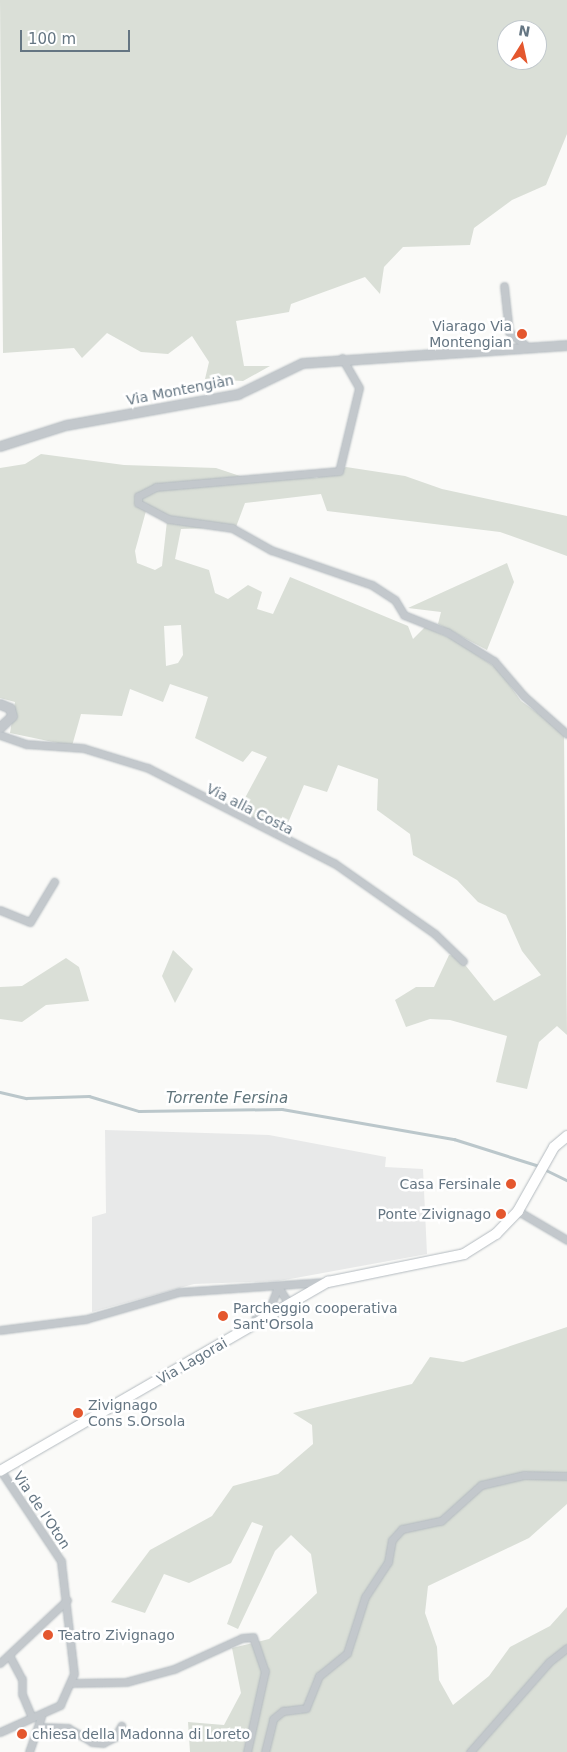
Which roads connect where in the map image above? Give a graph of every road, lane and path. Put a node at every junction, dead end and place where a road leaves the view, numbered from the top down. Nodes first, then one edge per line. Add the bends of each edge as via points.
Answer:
1 (504, 286) dead end
2 (525, 345) junction
3 (567, 345) edge
4 (342, 358) junction
5 (1, 444) edge
6 (0, 704) edge
7 (0, 727) edge
8 (567, 734) edge
9 (0, 736) edge
10 (54, 882) dead end
11 (0, 910) edge
12 (463, 961) dead end
13 (567, 1136) edge
14 (518, 1211) junction
15 (567, 1240) edge
16 (328, 1282) junction
17 (278, 1287) junction
18 (289, 1304) junction
19 (252, 1325) junction
20 (0, 1330) edge
21 (0, 1471) edge
22 (567, 1476) edge
23 (66, 1600) junction
24 (567, 1648) edge
25 (9, 1655) junction
26 (0, 1663) edge
27 (73, 1683) junction
28 (41, 1716) junction
29 (32, 1717) junction
30 (120, 1726) dead end
31 (41, 1727) junction
32 (0, 1732) edge
33 (29, 1752) edge
34 (248, 1752) edge
35 (265, 1752) edge
36 (470, 1752) edge

1 - 2 street via 509,332
2 - 3 street, Via Montengiàn
2 - 4 street, Via Montengiàn
4 - 5 street, Via Montengiàn via 302,363 230,396 66,425
4 - 8 street via 359,388 339,471 156,487 138,496 138,503 168,519 232,528 272,550 372,585 395,600 404,615 447,632 494,661 524,696
6 - 7 street via 10,708 12,716
9 - 12 street, Via alla Costa via 26,744 83,748 148,768 334,863 435,934
10 - 11 street via 30,922
13 - 14 main road, Via Lagorai via 554,1147
14 - 15 street
14 - 16 main road, Via Lagorai via 496,1234 464,1254
16 - 17 street, Via Lagorai
16 - 18 main road, Via Lagorai
17 - 18 street
17 - 19 street, Via Lagorai via 271,1305 257,1314
17 - 20 street, Via Lagorai via 179,1292 86,1320
18 - 19 main road, Via Lagorai
19 - 21 main road, Via Lagorai
21 - 23 street, Via de l'Oton via 61,1562
22 - 35 street via 524,1476 481,1485 441,1521 402,1528 392,1540 388,1562 365,1597 347,1653 319,1676 306,1708 283,1711 273,1719
23 - 25 street
23 - 27 street, Via de l'Oton
24 - 36 street via 549,1662
25 - 26 street
25 - 29 street via 22,1679 22,1694
27 - 28 street via 60,1705
27 - 34 street via 126,1682 174,1669 253,1637 265,1671
28 - 29 street
28 - 31 street
29 - 32 street
30 - 31 street via 114,1737 103,1743 92,1742 68,1728
31 - 33 street

